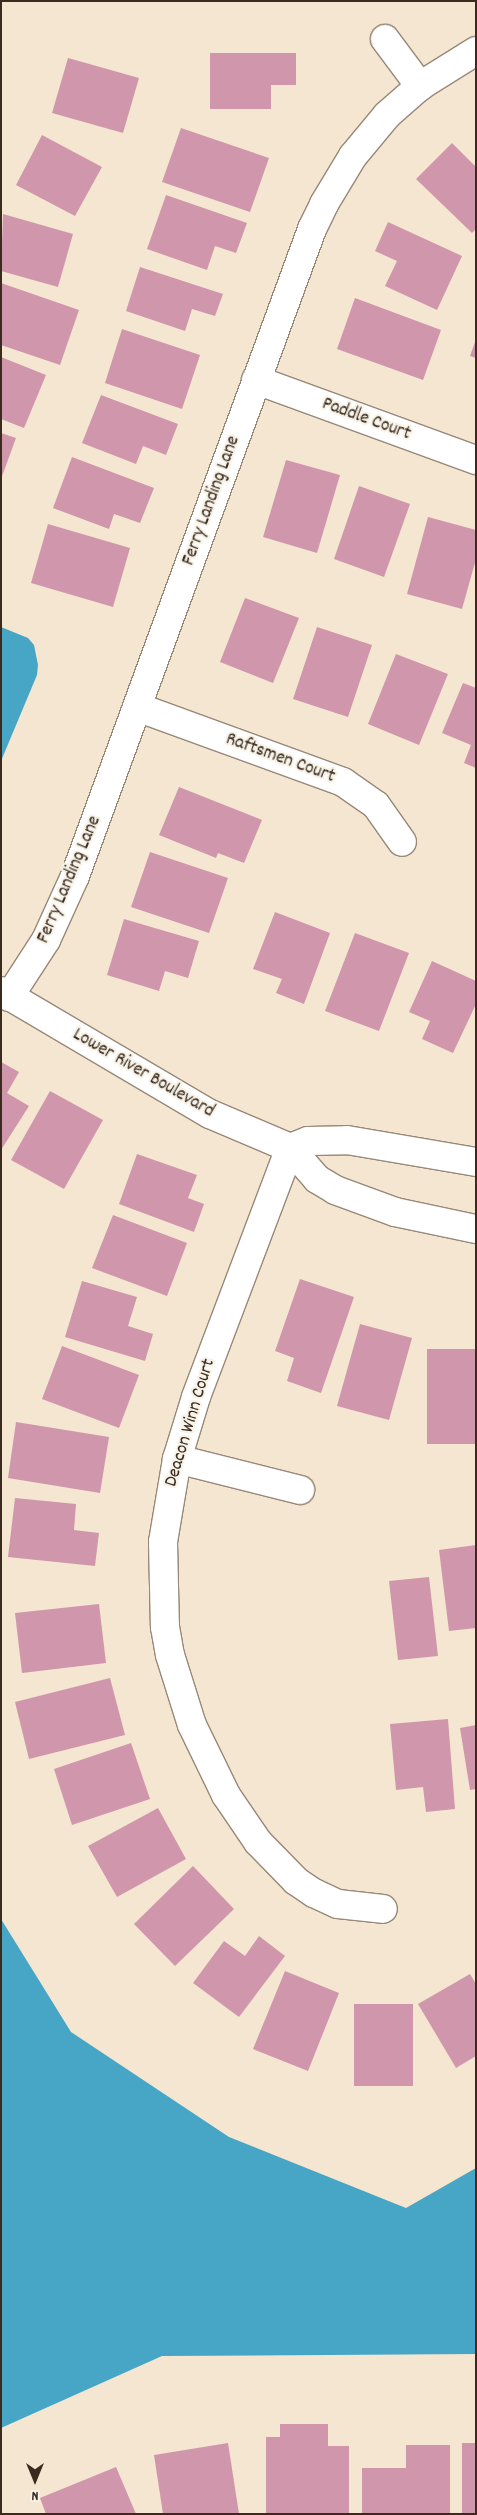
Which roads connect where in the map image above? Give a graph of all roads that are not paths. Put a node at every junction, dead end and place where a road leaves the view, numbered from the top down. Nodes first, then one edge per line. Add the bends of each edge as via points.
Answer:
1 (384, 39) dead end
2 (476, 51) edge
3 (420, 86) junction
4 (256, 380) junction
5 (476, 460) edge
6 (137, 707) junction
7 (402, 842) dead end
8 (5, 994) edge
9 (290, 1148) junction
10 (476, 1162) edge
11 (476, 1229) edge
12 (176, 1459) junction
13 (300, 1490) dead end
14 (383, 1909) dead end

1 - 3 street
2 - 3 street, Ferry Landing Lane
3 - 4 street, Ferry Landing Lane via 353,156 324,204
4 - 5 street, Paddle Court
4 - 6 street, Ferry Landing Lane
6 - 7 street, Raftsmen Court via 343,782 376,805
6 - 8 street, Ferry Landing Lane via 62,908 33,962
8 - 9 street, Lower River Boulevard via 210,1114
9 - 10 street via 308,1141 347,1140
9 - 11 street, Lower River Boulevard via 316,1179 335,1190 395,1212
9 - 12 street, Deacon Winn Court via 201,1382
12 - 13 street
12 - 14 street, Deacon Winn Court via 163,1542 165,1626 180,1689 208,1761 226,1795 258,1842 296,1881 338,1904

